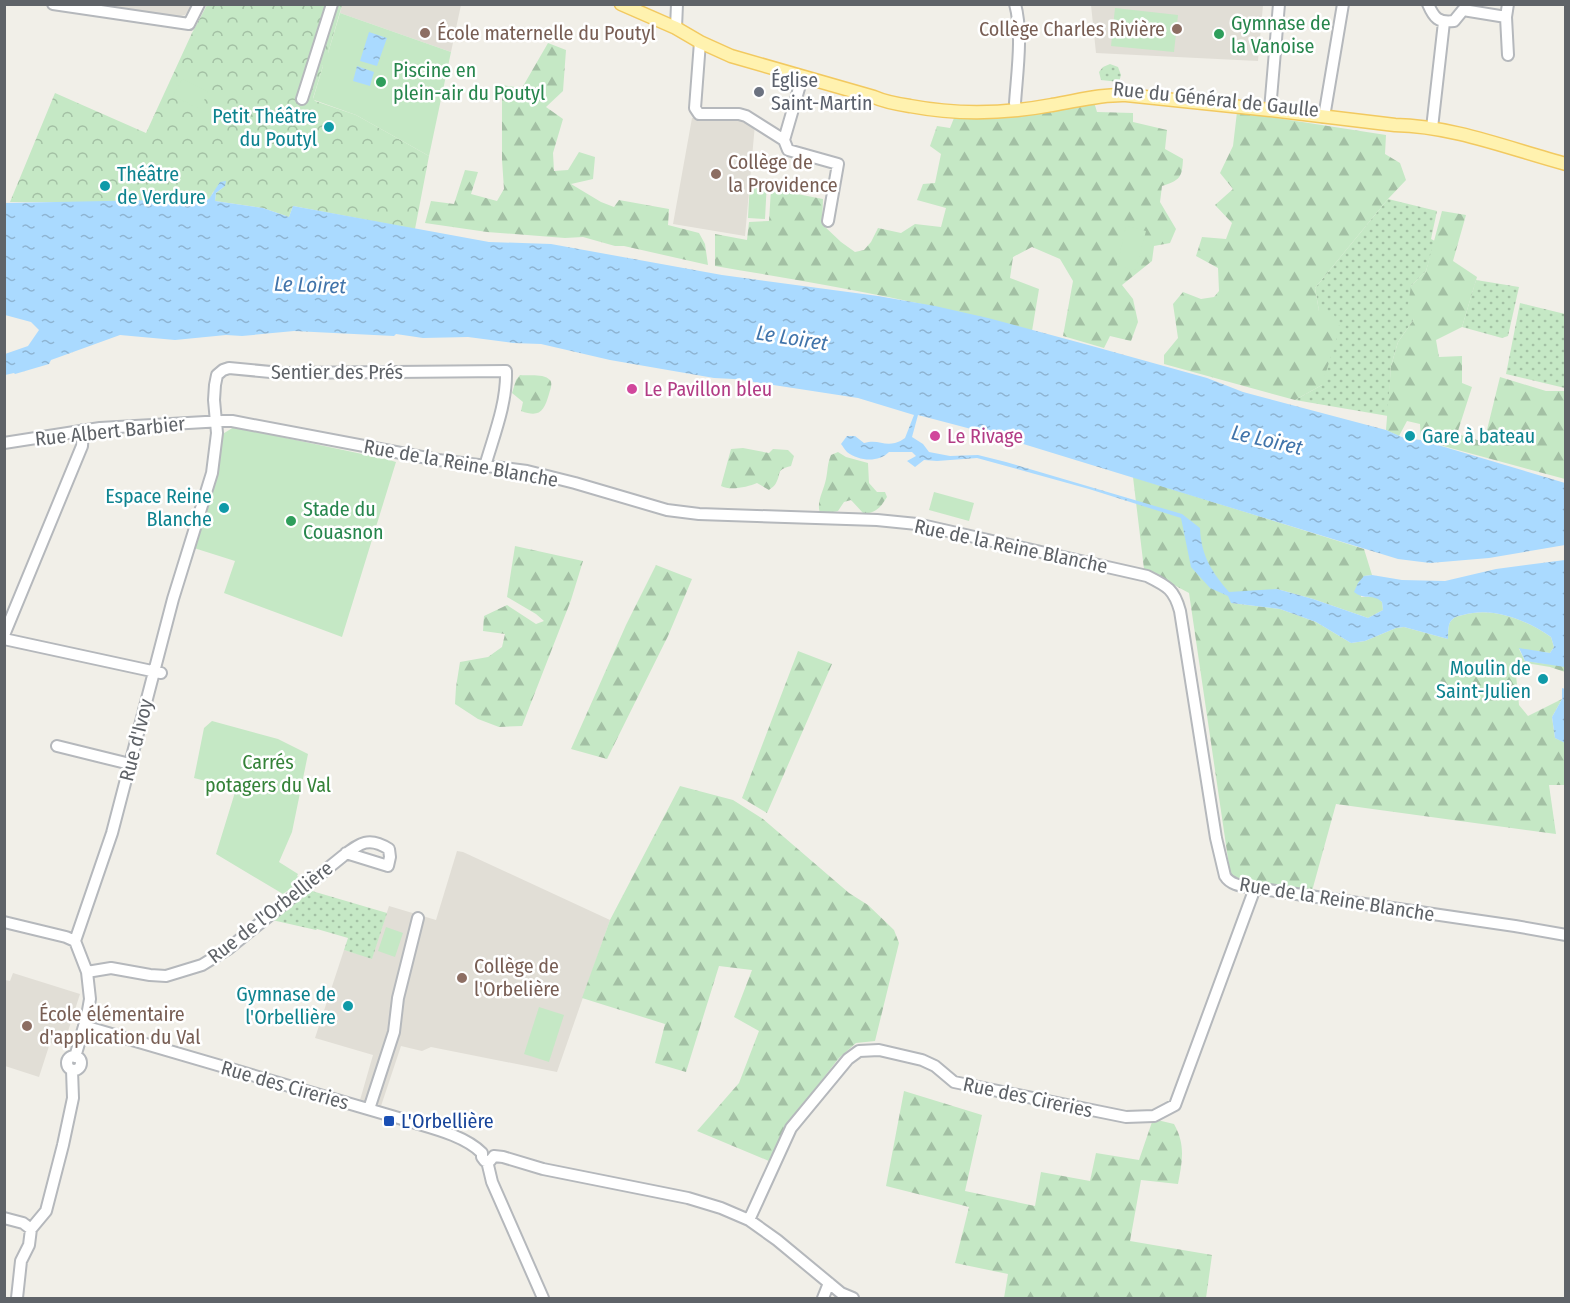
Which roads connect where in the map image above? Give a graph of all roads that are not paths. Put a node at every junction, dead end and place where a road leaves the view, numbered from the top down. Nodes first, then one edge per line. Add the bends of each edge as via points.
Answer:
1 (53, 4) edge
2 (199, 4) edge
3 (332, 4) edge
4 (621, 4) edge
5 (677, 4) edge
6 (1015, 4) edge
7 (1279, 4) edge
8 (1343, 4) edge
9 (1428, 4) edge
10 (1508, 4) edge
11 (643, 9) edge
12 (1506, 17) junction
13 (1444, 22) junction
14 (676, 28) junction
15 (699, 42) junction
16 (1508, 55) dead end
17 (802, 78) junction
18 (302, 99) dead end
19 (1270, 107) junction
20 (1016, 108) junction
21 (1325, 113) junction
22 (1431, 128) junction
23 (784, 140) junction
24 (1566, 164) edge
25 (828, 221) dead end
26 (216, 422) junction
27 (83, 430) junction
28 (4, 443) edge
29 (485, 466) junction
30 (4, 635) edge
31 (4, 639) edge
32 (157, 673) junction
33 (57, 746) dead end
34 (130, 764) junction
35 (346, 854) dead end
36 (1255, 888) junction
37 (418, 918) dead end
38 (4, 922) edge
39 (1566, 935) edge
40 (75, 941) junction
41 (87, 972) junction
42 (84, 1026) junction
43 (369, 1109) junction
44 (488, 1157) junction
45 (4, 1218) edge
46 (749, 1220) junction
47 (31, 1229) junction
48 (829, 1283) junction
49 (17, 1299) edge
50 (543, 1299) edge
51 (823, 1299) edge
52 (853, 1299) edge

1 - 2 street via 189,24
3 - 18 street
4 - 11 main road, Rue du Général de Gaulle
5 - 14 street
6 - 20 street via 1019,29
7 - 19 street
8 - 21 street
9 - 13 street via 1434,16
10 - 12 street
11 - 14 main road, Rue du Général de Gaulle
12 - 13 street via 1463,10 1454,21
12 - 16 street
13 - 22 street
14 - 15 main road, Rue du Général de Gaulle
15 - 17 main road, Rue du Général de Gaulle
15 - 23 street via 695,108 699,114 746,116
17 - 20 main road, Rue du Général de Gaulle via 884,101 949,112 995,113
17 - 23 street
19 - 20 main road, Rue du Général de Gaulle via 1110,87
19 - 21 main road, Rue du Général de Gaulle
21 - 22 main road, Rue du Général de Gaulle via 1396,119
22 - 24 main road, Rue du Général de Gaulle
23 - 25 street via 788,150 838,164
26 - 27 street, Rue Albert Barbier
26 - 29 street, Rue de la Reine Blanche via 232,421
26 - 29 street, Sentier des Prés via 213,400 217,375 230,368 281,373 506,371 504,398
26 - 32 street, Rue d'Ivoy via 212,472 173,599
27 - 28 street, Rue Albert Barbier
27 - 30 street via 82,446
29 - 36 street, Rue de la Reine Blanche via 527,471 667,510 917,524 1147,576 1168,586 1180,611 1225,876 1233,883
31 - 32 street
32 - 34 street, Rue d'Ivoy
33 - 34 street
34 - 40 street, Rue d'Ivoy via 112,833
35 - 41 street, Rue de l'Orbellière via 228,949 202,965 166,976 111,968
36 - 39 street, Rue de la Reine Blanche
36 - 46 street, Rue des Cireries via 1174,1105 1154,1116 1126,1117 954,1082 922,1060 879,1050 859,1051 791,1128
37 - 43 street via 398,998 394,1032
38 - 40 street
40 - 41 street
41 - 42 street via 90,999
42 - 43 street, Rue des Cireries
42 - 47 street via 75,1057 67,1061 72,1070 74,1098 46,1211
43 - 44 street, Rue des Cireries via 448,1134 475,1146
44 - 46 street, Rue des Cireries via 503,1156 687,1198
44 - 50 street via 492,1182
45 - 47 street
46 - 48 street, Rue des Cireries
47 - 49 street via 21,1261
48 - 51 street
48 - 52 street, Rue des Cireries

